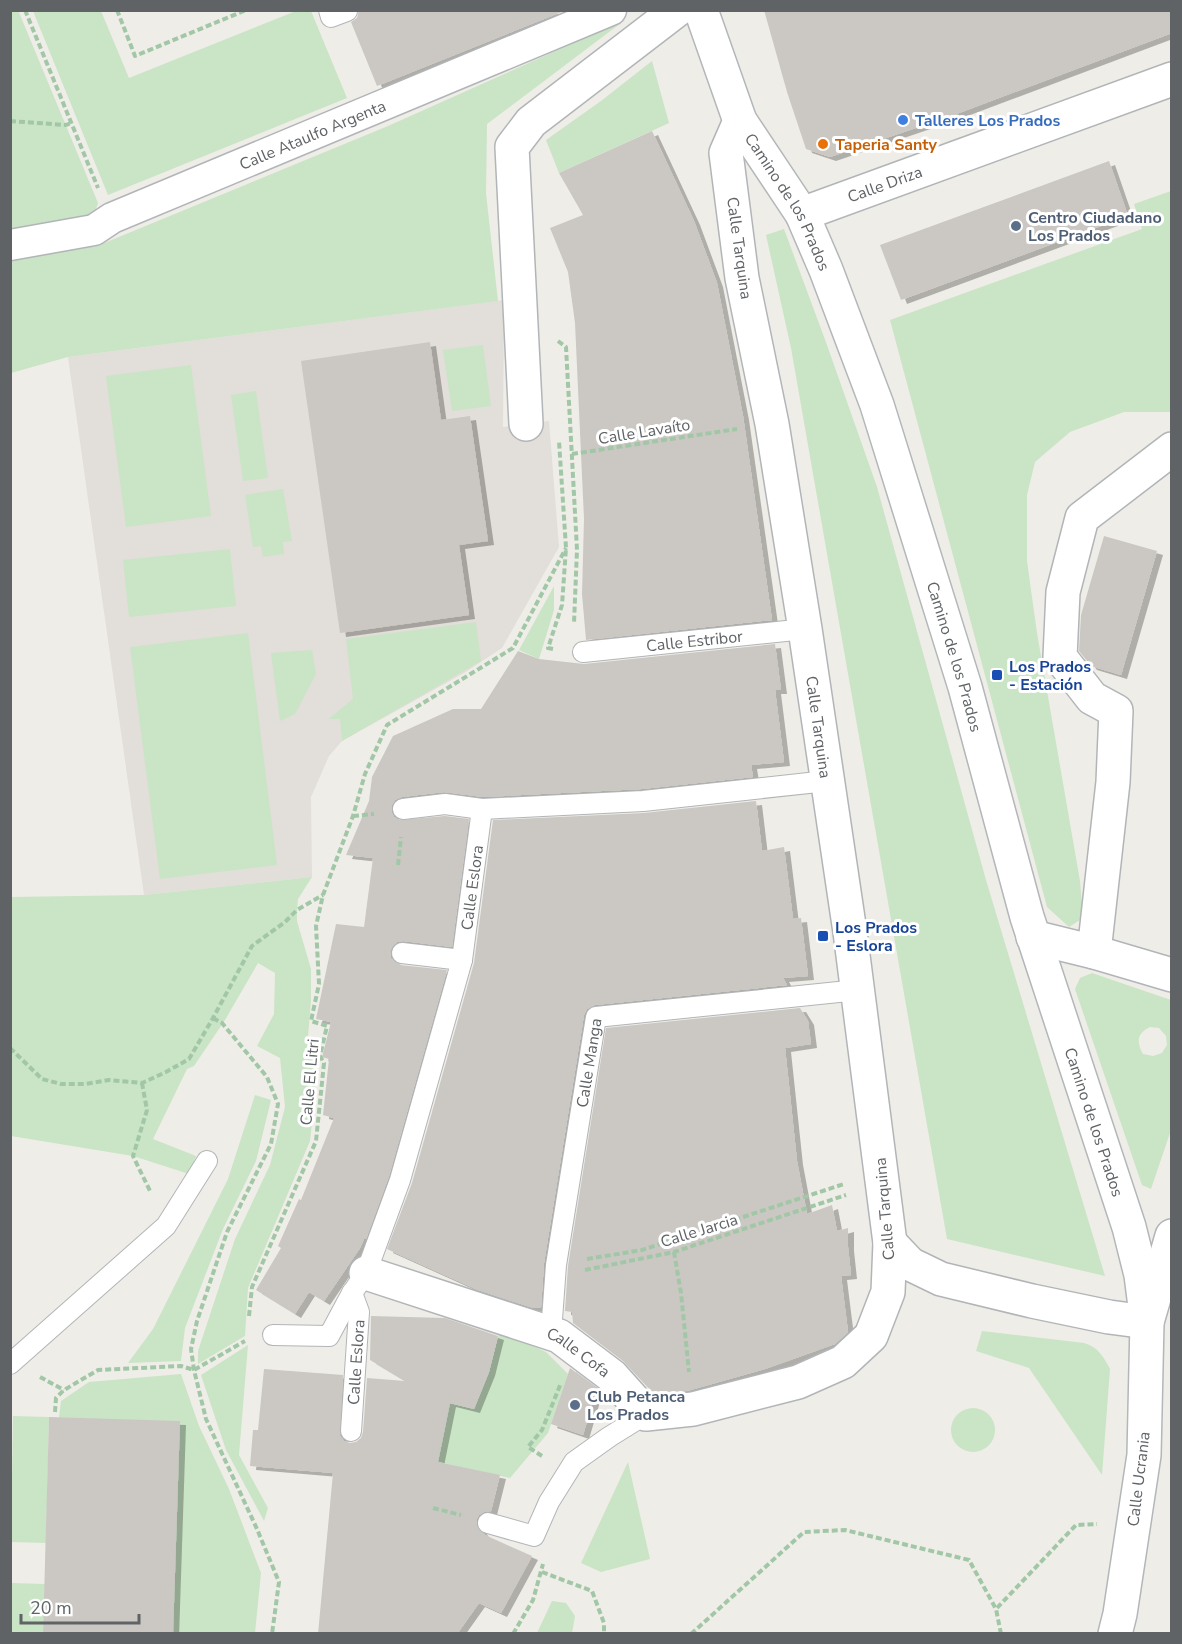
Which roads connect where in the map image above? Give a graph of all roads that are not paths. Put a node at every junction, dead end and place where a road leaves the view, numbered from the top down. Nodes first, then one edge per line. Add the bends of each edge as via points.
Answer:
1 (329, 10) edge
2 (610, 10) edge
3 (347, 11) edge
4 (696, 11) edge
5 (1172, 79) edge
6 (740, 121) junction
7 (802, 214) junction
8 (10, 245) edge
9 (526, 424) dead end
10 (1172, 449) edge
11 (805, 629) junction
12 (584, 652) dead end
13 (827, 781) junction
14 (403, 809) dead end
15 (482, 809) junction
16 (1033, 937) junction
17 (1094, 952) junction
18 (402, 953) dead end
19 (462, 960) junction
20 (1172, 975) edge
21 (858, 990) junction
22 (207, 1161) dead end
23 (1172, 1236) edge
24 (890, 1243) junction
25 (359, 1283) junction
26 (1147, 1322) junction
27 (551, 1333) junction
28 (273, 1335) dead end
29 (10, 1364) edge
30 (646, 1414) junction
31 (351, 1431) dead end
32 (488, 1523) dead end
33 (1115, 1634) edge

1 - 3 lane via 332,17
2 - 8 street, Calle Ataulfo Argenta via 112,218 94,230
4 - 6 street, Camino de los Prados
4 - 9 street via 531,122 512,147
5 - 7 street, Calle Driza
6 - 7 street, Camino de los Prados
6 - 11 street, Calle Tarquina via 726,153 736,232
7 - 16 street, Camino de los Prados via 877,405 965,687
10 - 17 street via 1082,518 1064,592 1060,657 1092,698 1116,711 1113,782
11 - 12 lane, Calle Estribor
11 - 13 street, Calle Tarquina
13 - 15 lane via 643,801
13 - 21 street, Calle Tarquina
14 - 15 lane via 445,804
15 - 19 lane, Calle Eslora
16 - 17 street
16 - 26 street, Camino de los Prados via 1129,1227
17 - 20 street
18 - 19 lane
19 - 25 lane, Calle Eslora via 400,1180
21 - 24 street, Calle Tarquina
21 - 27 lane, Calle Manga via 596,1017 556,1270
22 - 29 lane via 166,1226
23 - 26 street
24 - 26 street via 910,1264 940,1280
24 - 30 street, Calle Tarquina via 888,1292 871,1336 843,1362 798,1382 693,1409
25 - 27 street, Calle Cofa
25 - 28 lane, Calle Eslora via 329,1336
25 - 31 lane, Calle Eslora
26 - 33 street, Calle Ucrania via 1144,1455
27 - 30 street, Calle Cofa via 611,1375
30 - 32 lane via 574,1462 534,1536

